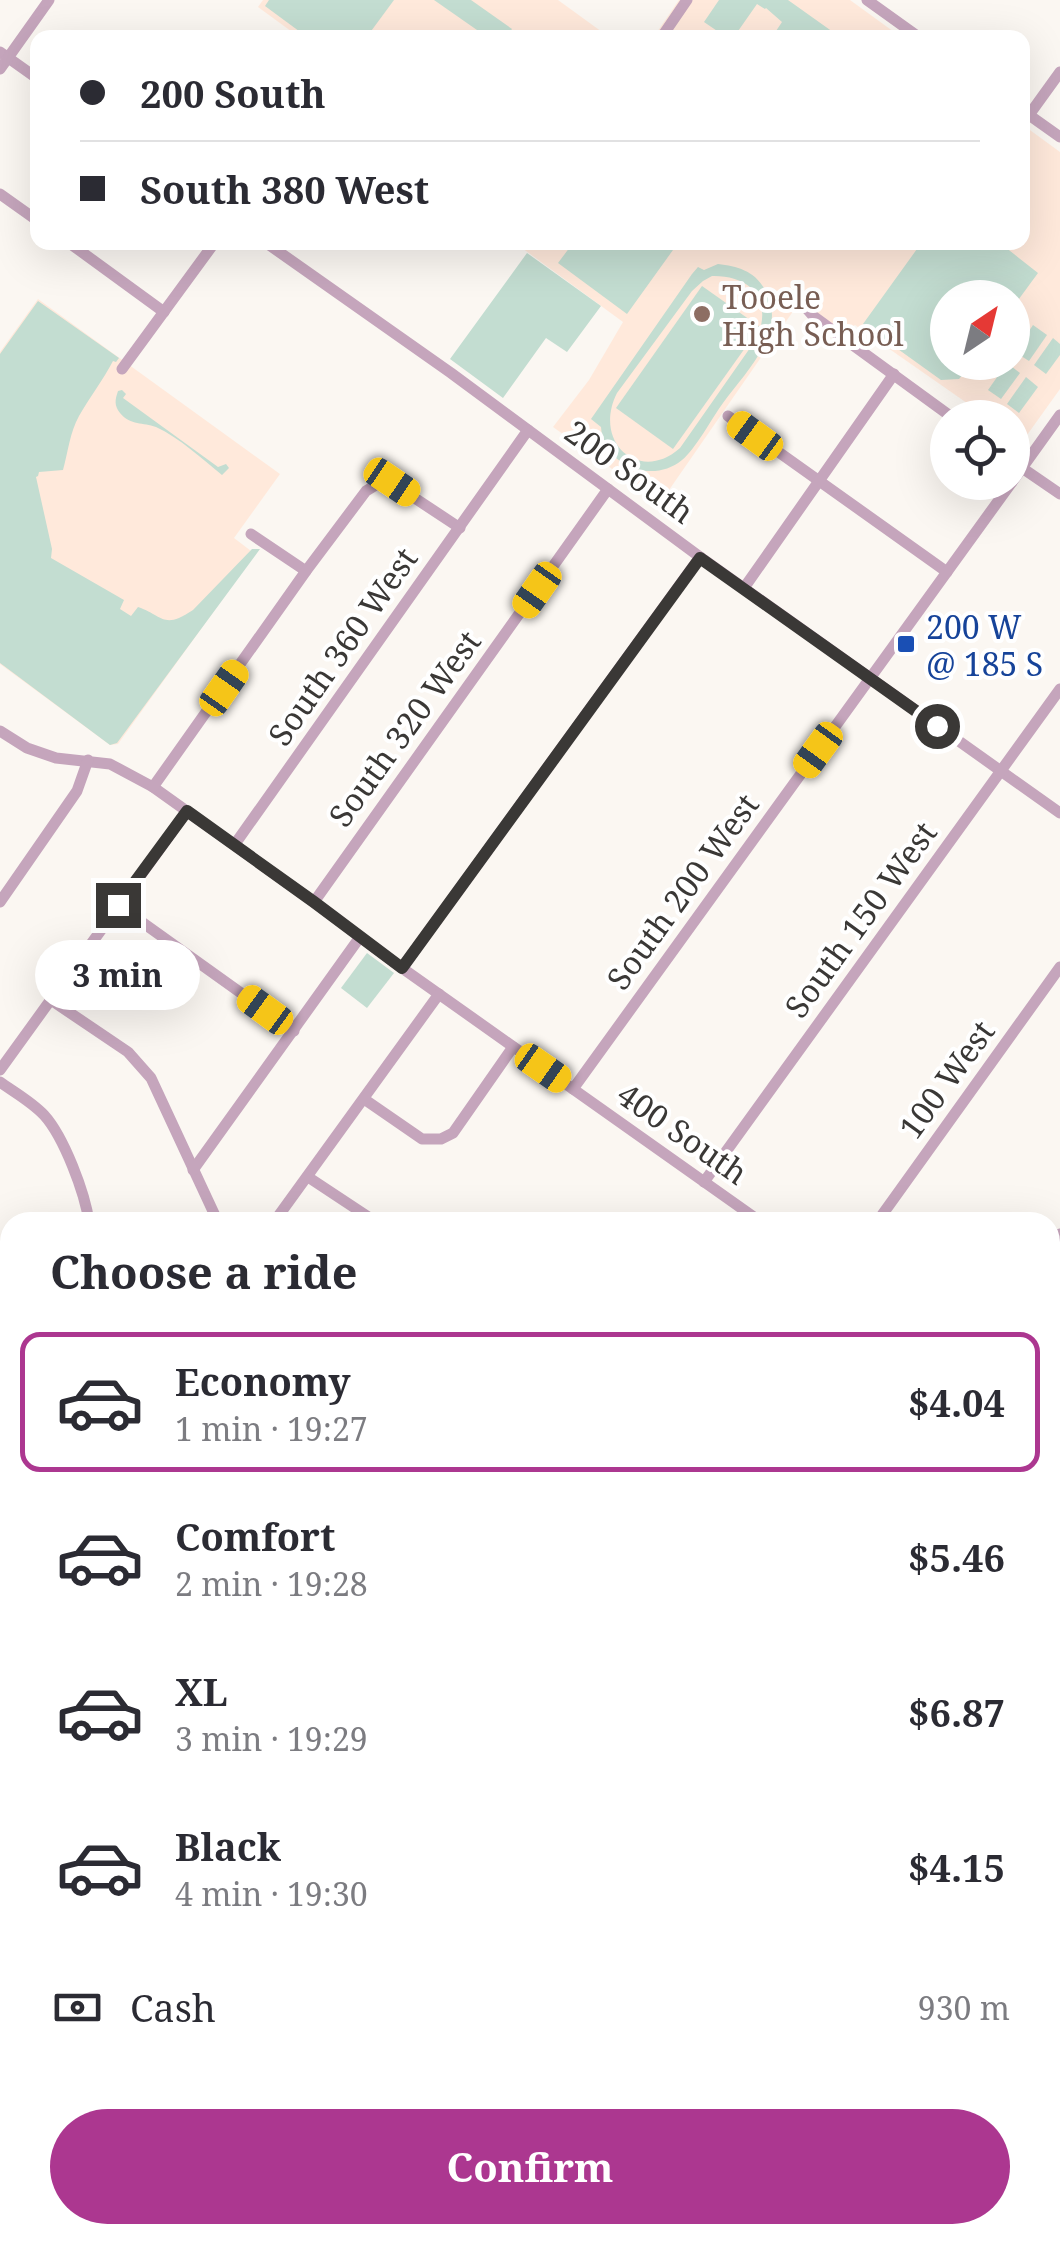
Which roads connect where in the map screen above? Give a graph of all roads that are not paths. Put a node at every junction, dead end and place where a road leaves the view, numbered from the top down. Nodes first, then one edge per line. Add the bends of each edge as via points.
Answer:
1 (49, 0) edge
2 (687, 0) edge
3 (867, 0) edge
4 (666, 30) edge
5 (909, 30) edge
6 (3, 60) edge
7 (1060, 72) edge
8 (30, 75) edge
9 (1030, 108) edge
10 (1030, 116) edge
11 (1060, 137) edge
12 (0, 194) edge
13 (30, 215) edge
14 (79, 250) edge
15 (209, 250) edge
16 (276, 250) edge
17 (801, 302) dead end
18 (164, 312) junction
19 (122, 369) dead end
20 (894, 374) junction
21 (930, 401) edge
22 (728, 416) dead end
23 (1060, 416) edge
24 (528, 430) junction
25 (1030, 450) edge
26 (1030, 474) edge
27 (820, 482) junction
28 (608, 490) junction
29 (1060, 494) edge
30 (999, 500) edge
31 (460, 528) junction
32 (251, 534) dead end
33 (700, 558) junction
34 (306, 571) junction
35 (947, 572) junction
36 (744, 588) junction
37 (871, 678) junction
38 (1060, 688) edge
39 (0, 733) edge
40 (88, 760) junction
41 (1002, 772) junction
42 (153, 787) junction
43 (187, 811) junction
44 (1060, 813) edge
45 (235, 844) junction
46 (0, 902) edge
47 (314, 902) junction
48 (118, 905) junction
49 (360, 937) junction
50 (1060, 967) edge
51 (402, 968) junction
52 (438, 994) junction
53 (51, 1000) junction
54 (294, 1031) junction
55 (513, 1047) junction
56 (0, 1070) edge
57 (0, 1082) edge
58 (573, 1089) junction
59 (364, 1099) junction
60 (193, 1170) junction
61 (308, 1177) junction
62 (704, 1182) junction
63 (88, 1212) edge
64 (213, 1212) edge
65 (282, 1212) edge
66 (361, 1212) edge
67 (747, 1212) edge
68 (884, 1212) edge

1 - 6 street
2 - 4 street
3 - 5 street
6 - 8 street
7 - 9 street
10 - 11 street
12 - 13 street
14 - 18 street
15 - 18 street
16 - 24 street, 200 South
17 - 20 street
18 - 19 street
20 - 21 street
20 - 27 street
22 - 27 street
23 - 25 street, South 200 West
24 - 28 street, 200 South
24 - 31 street, South 360 West
26 - 29 street
27 - 35 street
27 - 36 street
28 - 33 street, 200 South
28 - 47 street, South 320 West
30 - 35 street, South 200 West
31 - 34 street via 392,482 378,483
31 - 45 street, South 360 West
32 - 34 street
33 - 36 street, 200 South
33 - 51 street
34 - 42 street
35 - 37 street, South 200 West
36 - 37 street, 200 South
37 - 41 street, 200 South
37 - 58 street, South 200 West
38 - 41 street, South 150 West
39 - 40 street, 400 South via 56,758
40 - 42 street, 400 South
40 - 46 street via 78,791
41 - 44 street, 200 South
41 - 62 street, South 150 West
42 - 43 street, 400 South
43 - 45 street, 400 South
43 - 48 street
45 - 47 street, 400 South
47 - 49 street, 400 South
48 - 53 street
48 - 54 street
49 - 51 street, 400 South
49 - 54 street
50 - 68 street, 100 West
51 - 52 street, 400 South
52 - 55 street, 400 South
52 - 59 street
53 - 56 street
53 - 60 street via 128,1052 152,1078
54 - 60 street
55 - 58 street, 400 South
55 - 59 street via 453,1133 441,1140 422,1139
57 - 63 street via 44,1115
58 - 62 street, 400 South
59 - 61 street
60 - 64 street
61 - 65 street
61 - 66 street
62 - 67 street, 400 South

